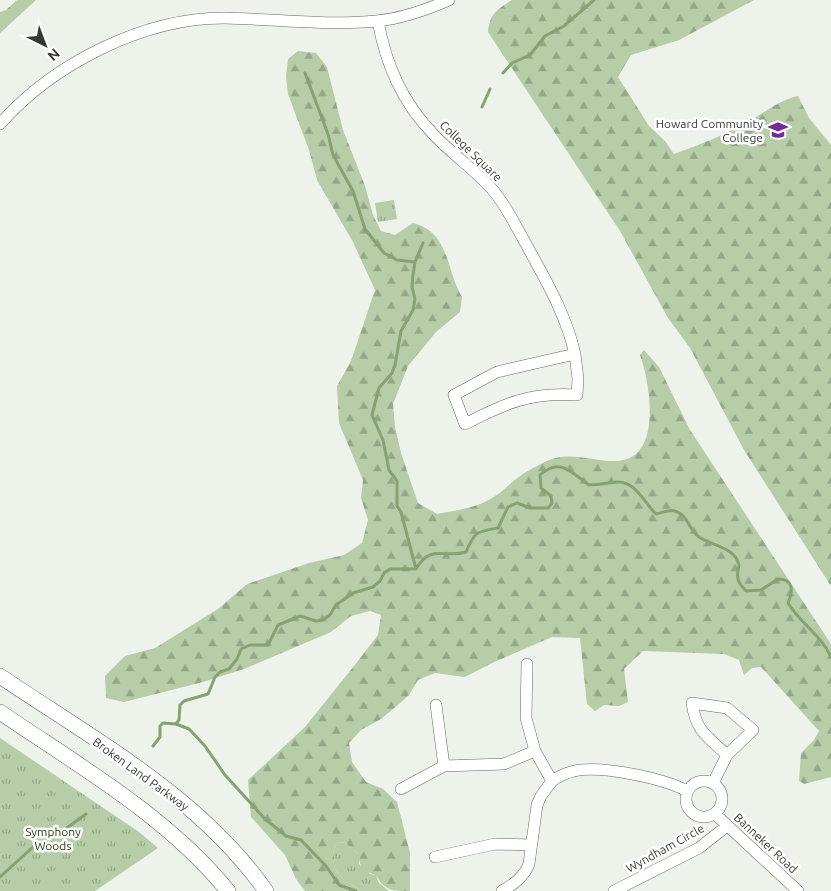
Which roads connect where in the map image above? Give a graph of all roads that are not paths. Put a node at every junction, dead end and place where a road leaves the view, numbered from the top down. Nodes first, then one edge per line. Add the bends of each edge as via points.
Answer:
1 (449, 0) edge
2 (378, 21) junction
3 (0, 124) edge
4 (575, 354) junction
5 (527, 664) dead end
6 (0, 676) edge
7 (436, 705) dead end
8 (0, 712) edge
9 (535, 751) junction
10 (727, 755) junction
11 (444, 766) junction
12 (552, 780) junction
13 (713, 783) junction
14 (401, 788) dead end
15 (687, 791) junction
16 (715, 814) junction
17 (727, 826) junction
18 (532, 845) junction
19 (435, 858) dead end
20 (228, 891) edge
21 (266, 891) edge
22 (502, 891) edge
23 (614, 891) edge
24 (798, 891) edge

1 - 2 street
2 - 3 street via 331,23 222,18 168,26 129,37 80,59 39,87
2 - 4 street, College Square via 388,65 403,95 434,135 480,176 502,202 556,300
4 - 4 street, College Square via 497,372 454,395 465,424 519,399 539,395 577,395
5 - 9 street via 526,718
6 - 21 main road, Broken Land Parkway via 185,804 228,844
7 - 11 street
8 - 20 main road via 166,828 206,865
9 - 11 street via 504,764
9 - 12 street
10 - 10 street via 753,730 727,708 692,703 694,719 700,729
10 - 13 street
11 - 14 street
12 - 15 street via 573,771 597,770 650,777
12 - 18 street via 537,805
13 - 15 street via 699,782
13 - 16 street via 722,796
15 - 16 street via 686,803 691,812 704,818
16 - 17 street, Banneker Road
17 - 23 street, Wyndham Circle via 699,848
17 - 24 street, Banneker Road
18 - 19 street via 496,844
18 - 22 street via 526,872

